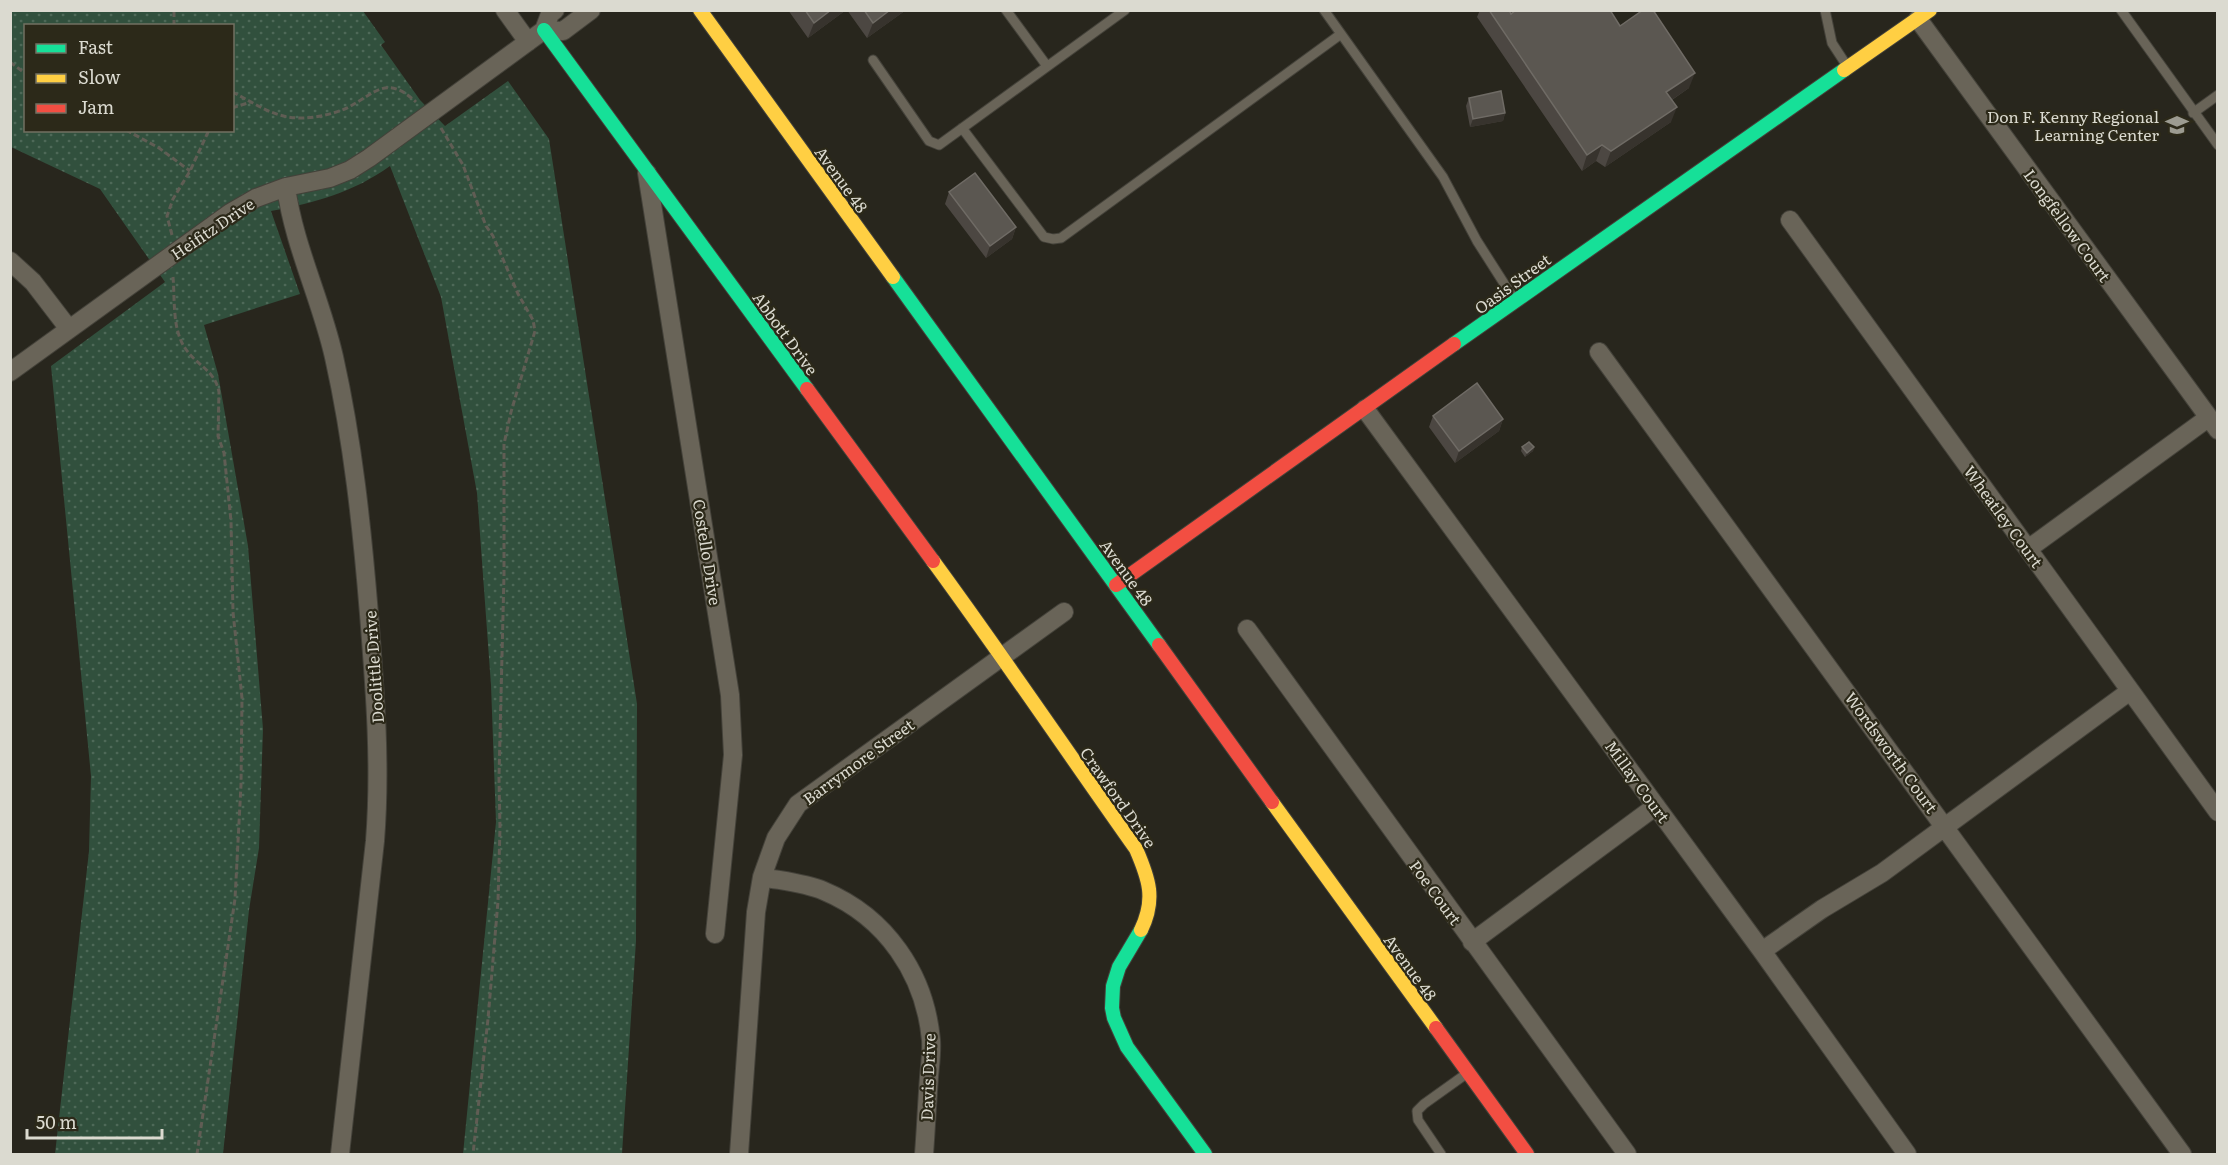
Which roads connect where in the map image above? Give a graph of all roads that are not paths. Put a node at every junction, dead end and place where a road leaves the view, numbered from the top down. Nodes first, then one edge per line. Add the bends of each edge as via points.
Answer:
1 (505, 10) edge
2 (555, 10) edge
3 (591, 10) edge
4 (700, 10) edge
5 (1006, 10) edge
6 (1125, 10) edge
7 (1324, 10) edge
8 (1825, 10) edge
9 (2121, 10) edge
10 (1924, 15) edge
11 (544, 30) junction
12 (1341, 34) junction
13 (528, 42) junction
14 (873, 60) dead end
15 (1047, 66) junction
16 (1848, 68) junction
17 (2217, 95) edge
18 (2193, 113) junction
19 (962, 128) junction
20 (2217, 145) edge
21 (647, 171) junction
22 (286, 187) junction
23 (1790, 220) dead end
24 (10, 261) edge
25 (1516, 301) junction
26 (69, 329) junction
27 (1599, 352) dead end
28 (10, 372) edge
29 (1365, 409) junction
30 (2213, 424) edge
31 (2028, 549) junction
32 (1116, 585) junction
33 (1064, 612) dead end
34 (1247, 629) dead end
35 (1001, 656) junction
36 (2130, 691) junction
37 (1656, 806) junction
38 (2217, 812) edge
39 (1946, 827) junction
40 (762, 877) junction
41 (716, 934) dead end
42 (1472, 942) junction
43 (1762, 951) junction
44 (1468, 1073) junction
45 (340, 1155) edge
46 (739, 1155) edge
47 (924, 1155) edge
48 (1205, 1155) edge
49 (1441, 1155) edge
50 (1527, 1155) edge
51 (1627, 1155) edge
52 (1907, 1155) edge
53 (2182, 1155) edge

1 - 13 street
2 - 11 street, Heifitz Drive
3 - 11 street, Heifitz Drive via 563,31
4 - 32 street, Avenue 48
5 - 15 lane
6 - 15 lane
7 - 12 lane
8 - 16 lane via 1833,43
9 - 18 lane
10 - 16 street, Oasis Street
10 - 30 street, Longfellow Court
11 - 13 street, Heifitz Drive
11 - 21 street, Abbott Drive
12 - 19 lane via 1061,237 1053,239 1044,237
12 - 25 lane via 1443,177 1477,241
13 - 22 street, Heifitz Drive via 350,170
14 - 19 lane via 929,141 939,145
15 - 19 lane
16 - 25 street, Oasis Street
17 - 18 lane
18 - 20 lane
21 - 35 street, Abbott Drive
21 - 41 street, Costello Drive via 730,695 734,755
22 - 26 street, Heifitz Drive via 230,213
22 - 45 street, Doolittle Drive via 290,216 328,332 357,483 378,724 375,841
23 - 31 street, Wheatley Court
24 - 26 street via 33,282
25 - 29 street, Oasis Street
26 - 28 street, Heifitz Drive
27 - 39 street, Wordsworth Court
29 - 32 street, Oasis Street
29 - 37 street, Millay Court
30 - 31 street
31 - 36 street, Wheatley Court
32 - 44 street, Avenue 48
33 - 35 street, Barrymore Street
34 - 42 street, Poe Court
35 - 40 street, Barrymore Street via 798,804 776,838
35 - 48 street, Crawford Drive via 1147,867 1151,883 1148,917 1120,966 1113,987 1112,1009 1127,1047
36 - 38 street, Wheatley Court
36 - 39 street
37 - 42 street
37 - 43 street, Millay Court
39 - 43 street
39 - 53 street, Wordsworth Court
40 - 46 street, Barrymore Street via 756,912
40 - 47 street, Davis Drive via 825,891 854,907 891,939 909,964 921,992 931,1043
42 - 51 street, Poe Court
43 - 52 street, Millay Court
44 - 49 lane via 1418,1111 1418,1120
44 - 50 street, Avenue 48

